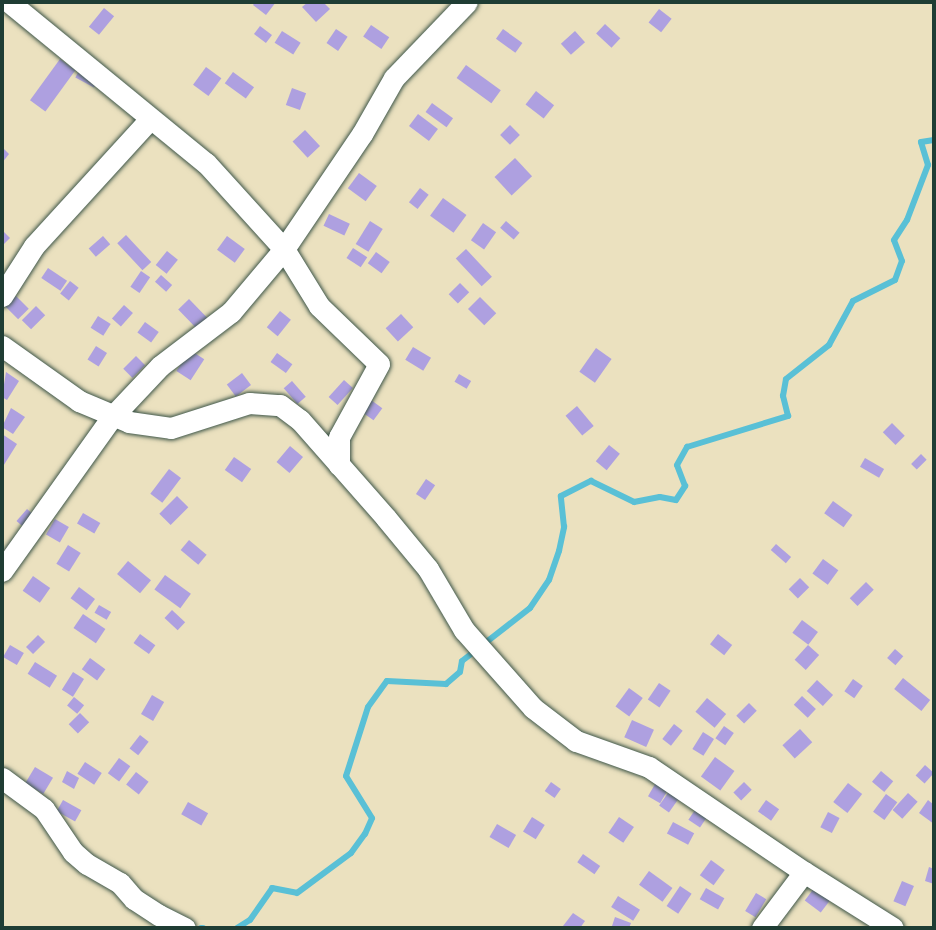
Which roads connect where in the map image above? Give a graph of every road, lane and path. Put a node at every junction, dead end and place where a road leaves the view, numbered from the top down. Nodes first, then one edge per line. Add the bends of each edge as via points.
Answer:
1 (9, 2) edge
2 (451, 6) edge
3 (150, 119) junction
4 (284, 249) junction
5 (2, 296) edge
6 (2, 346) edge
7 (111, 418) junction
8 (339, 465) junction
9 (2, 571) edge
10 (2, 778) edge
11 (804, 872) junction
12 (185, 928) edge
13 (762, 928) edge
14 (893, 928) edge

1 - 3 street via 69,47
2 - 4 street via 394,78
3 - 4 street via 206,163
3 - 5 street via 34,247
4 - 7 street via 231,312 160,366
4 - 8 street via 319,306 379,364 339,437
6 - 7 street via 31,370
7 - 8 street via 171,428 249,403 280,404
7 - 9 street
8 - 11 street via 428,569 464,630 533,708 576,741 649,766
10 - 12 street via 44,809 86,864 120,883 142,905
11 - 13 street
11 - 14 street

